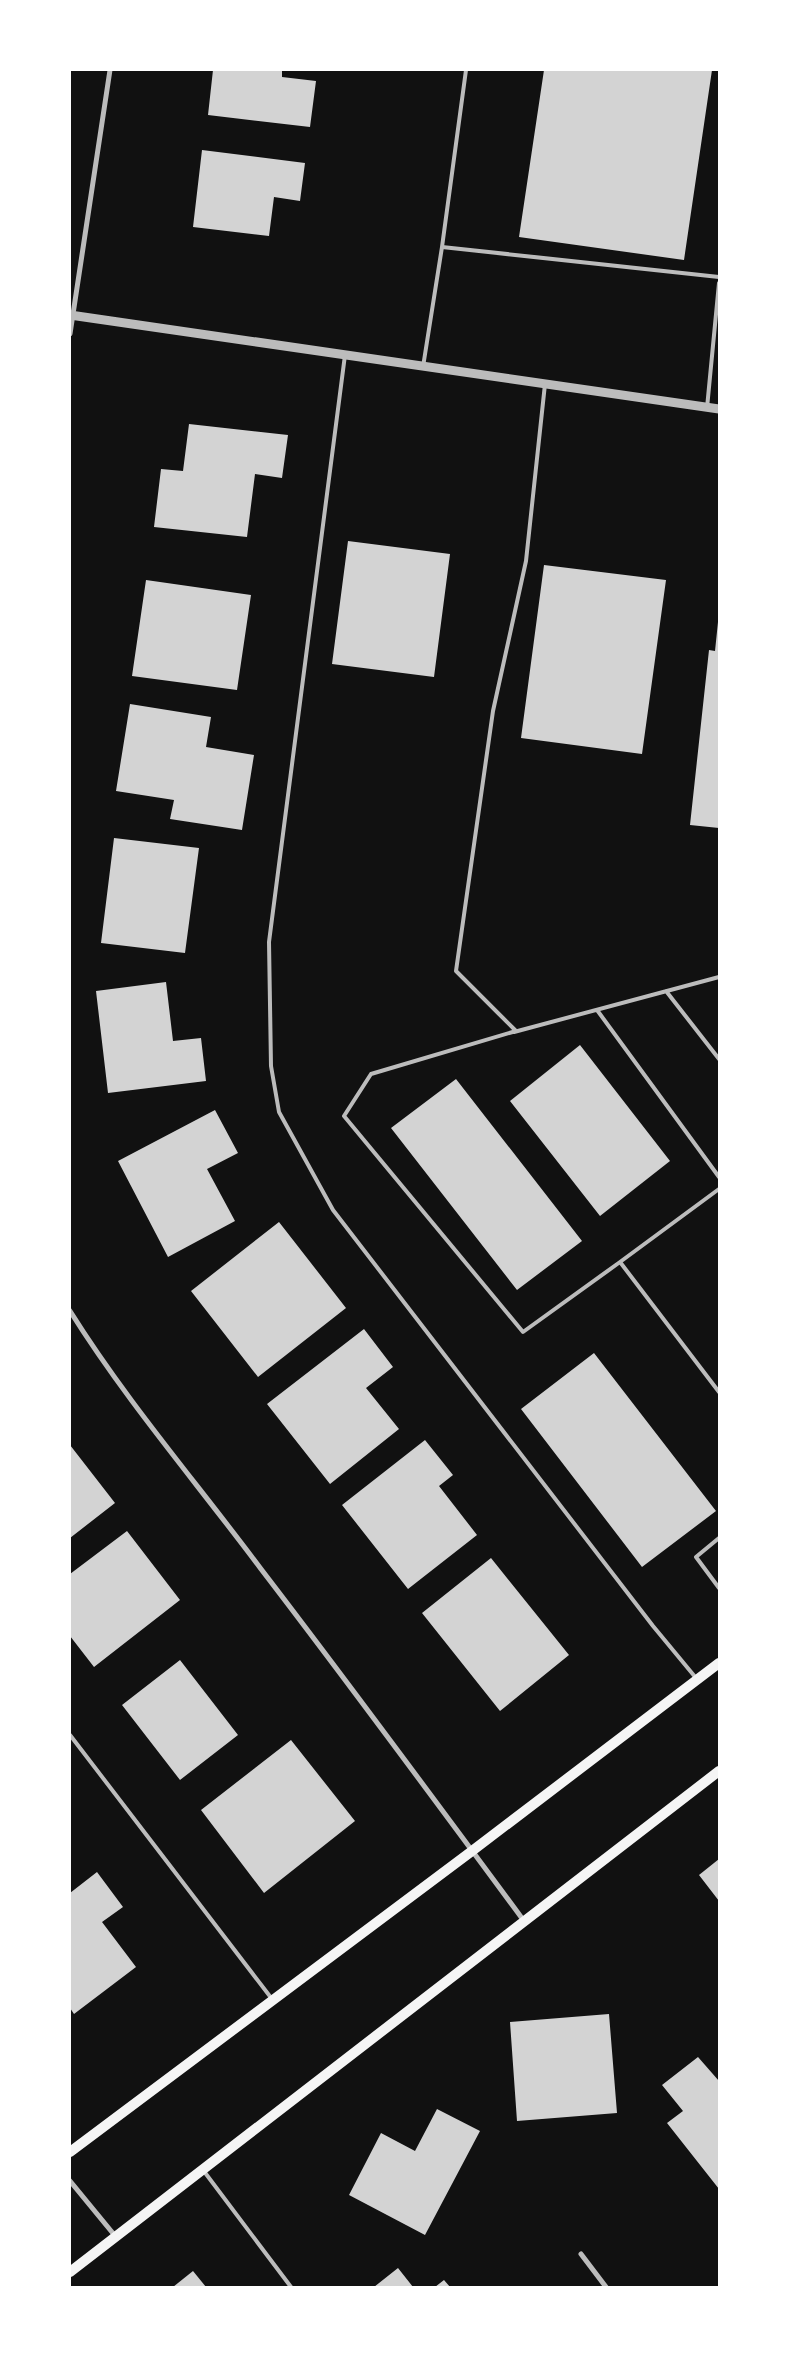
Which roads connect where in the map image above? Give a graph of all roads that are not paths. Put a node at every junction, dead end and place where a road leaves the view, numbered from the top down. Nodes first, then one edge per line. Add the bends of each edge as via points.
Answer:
1 (110, 70) edge
2 (466, 70) edge
3 (442, 247) junction
4 (719, 277) edge
5 (719, 283) edge
6 (71, 315) edge
7 (70, 334) edge
8 (345, 355) junction
9 (423, 367) junction
10 (545, 384) junction
11 (707, 408) junction
12 (719, 410) edge
13 (719, 977) edge
14 (666, 991) junction
15 (597, 1010) junction
16 (507, 1034) junction
17 (719, 1060) edge
18 (719, 1177) edge
19 (719, 1190) edge
20 (620, 1262) junction
21 (70, 1311) edge
22 (719, 1392) edge
23 (719, 1538) edge
24 (719, 1588) edge
25 (719, 1664) edge
26 (697, 1680) junction
27 (70, 1735) edge
28 (719, 1771) edge
29 (472, 1851) junction
30 (524, 1922) junction
31 (273, 2000) junction
32 (70, 2152) edge
33 (203, 2170) junction
34 (70, 2182) edge
35 (116, 2237) junction
36 (581, 2254) dead end
37 (70, 2272) edge
38 (291, 2287) edge
39 (606, 2287) edge

1 - 6 street
2 - 3 lane
3 - 4 lane
3 - 9 lane
5 - 11 lane
6 - 7 street
6 - 8 street
8 - 9 street
8 - 26 lane via 269,942 271,1066 279,1112 333,1210 652,1626
9 - 10 street
10 - 11 street
10 - 16 lane via 526,561 493,711 456,970 516,1031
11 - 12 street
13 - 14 lane
14 - 15 lane
14 - 17 lane
15 - 16 lane
15 - 18 lane
16 - 20 lane via 371,1074 344,1116 523,1332
19 - 20 lane
20 - 22 lane
21 - 29 street via 159,1438 261,1568
23 - 24 lane via 696,1557
25 - 26 main road
26 - 29 main road
27 - 31 lane
28 - 30 main road
29 - 30 street
29 - 31 main road
30 - 33 main road
31 - 32 main road
33 - 35 main road
33 - 38 lane
34 - 35 street
35 - 37 main road
36 - 39 street

